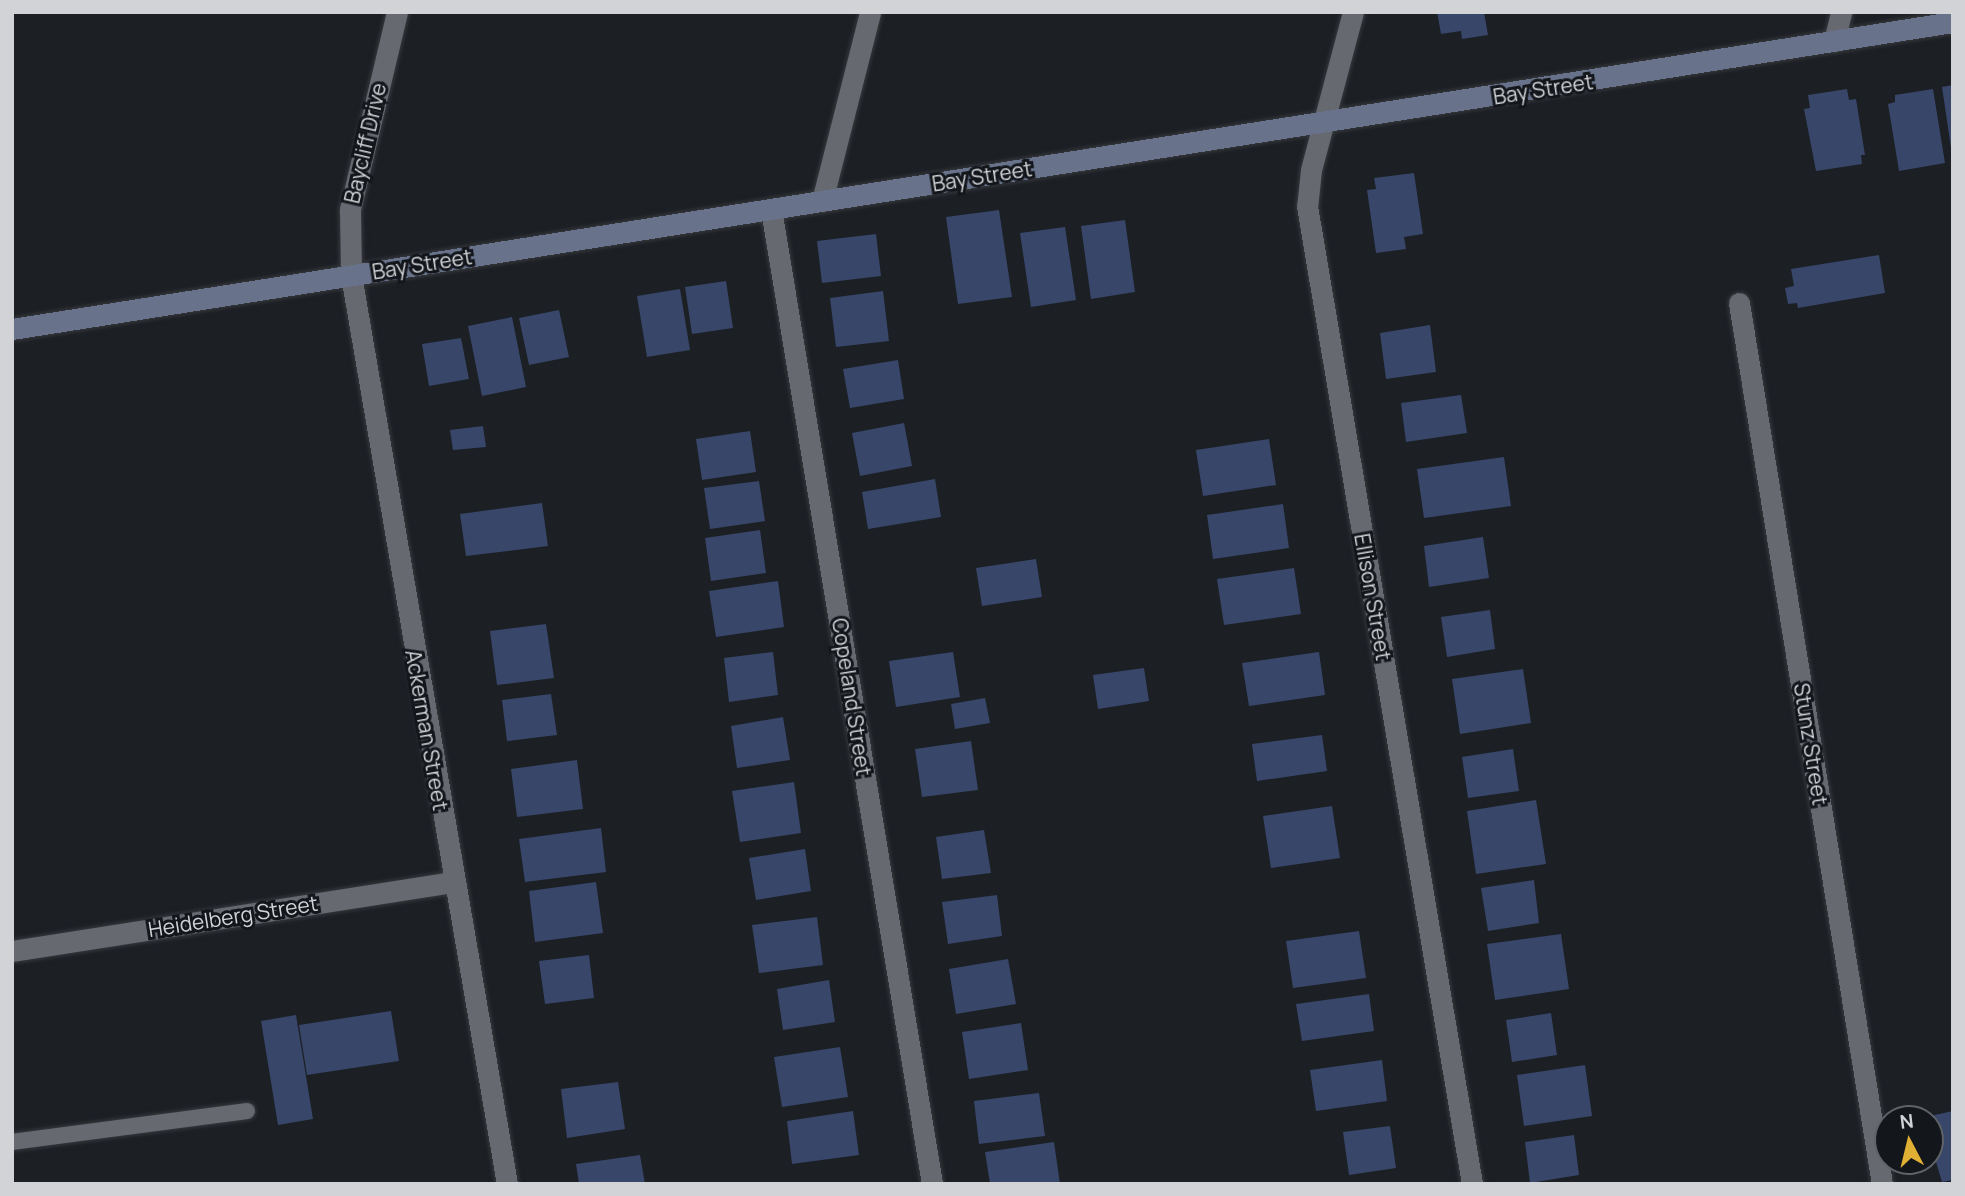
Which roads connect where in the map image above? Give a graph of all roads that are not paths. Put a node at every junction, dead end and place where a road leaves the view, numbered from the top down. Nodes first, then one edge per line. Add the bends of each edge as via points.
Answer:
1 (397, 12) edge
2 (870, 12) edge
3 (1353, 12) edge
4 (1841, 12) edge
5 (1953, 22) edge
6 (1834, 41) junction
7 (1324, 122) junction
8 (822, 201) junction
9 (771, 209) junction
10 (351, 275) junction
11 (1739, 303) dead end
12 (12, 329) edge
13 (453, 882) junction
14 (12, 951) edge
15 (247, 1111) dead end
16 (12, 1142) edge
17 (507, 1184) edge
18 (932, 1184) edge
19 (1472, 1184) edge
20 (1882, 1184) edge

1 - 10 street, Baycliff Drive via 349,210
2 - 8 street
3 - 7 street, Ellison Street
4 - 6 street
5 - 6 street, Bay Street
6 - 7 street, Bay Street
7 - 8 street, Bay Street
7 - 19 street, Ellison Street via 1307,205
8 - 9 street, Bay Street
9 - 10 street, Bay Street
9 - 18 street, Copeland Street
10 - 12 street, Bay Street
10 - 13 street, Ackerman Street
11 - 20 street, Stunz Street
13 - 14 street, Heidelberg Street
13 - 17 street, Ackerman Street
15 - 16 lane

